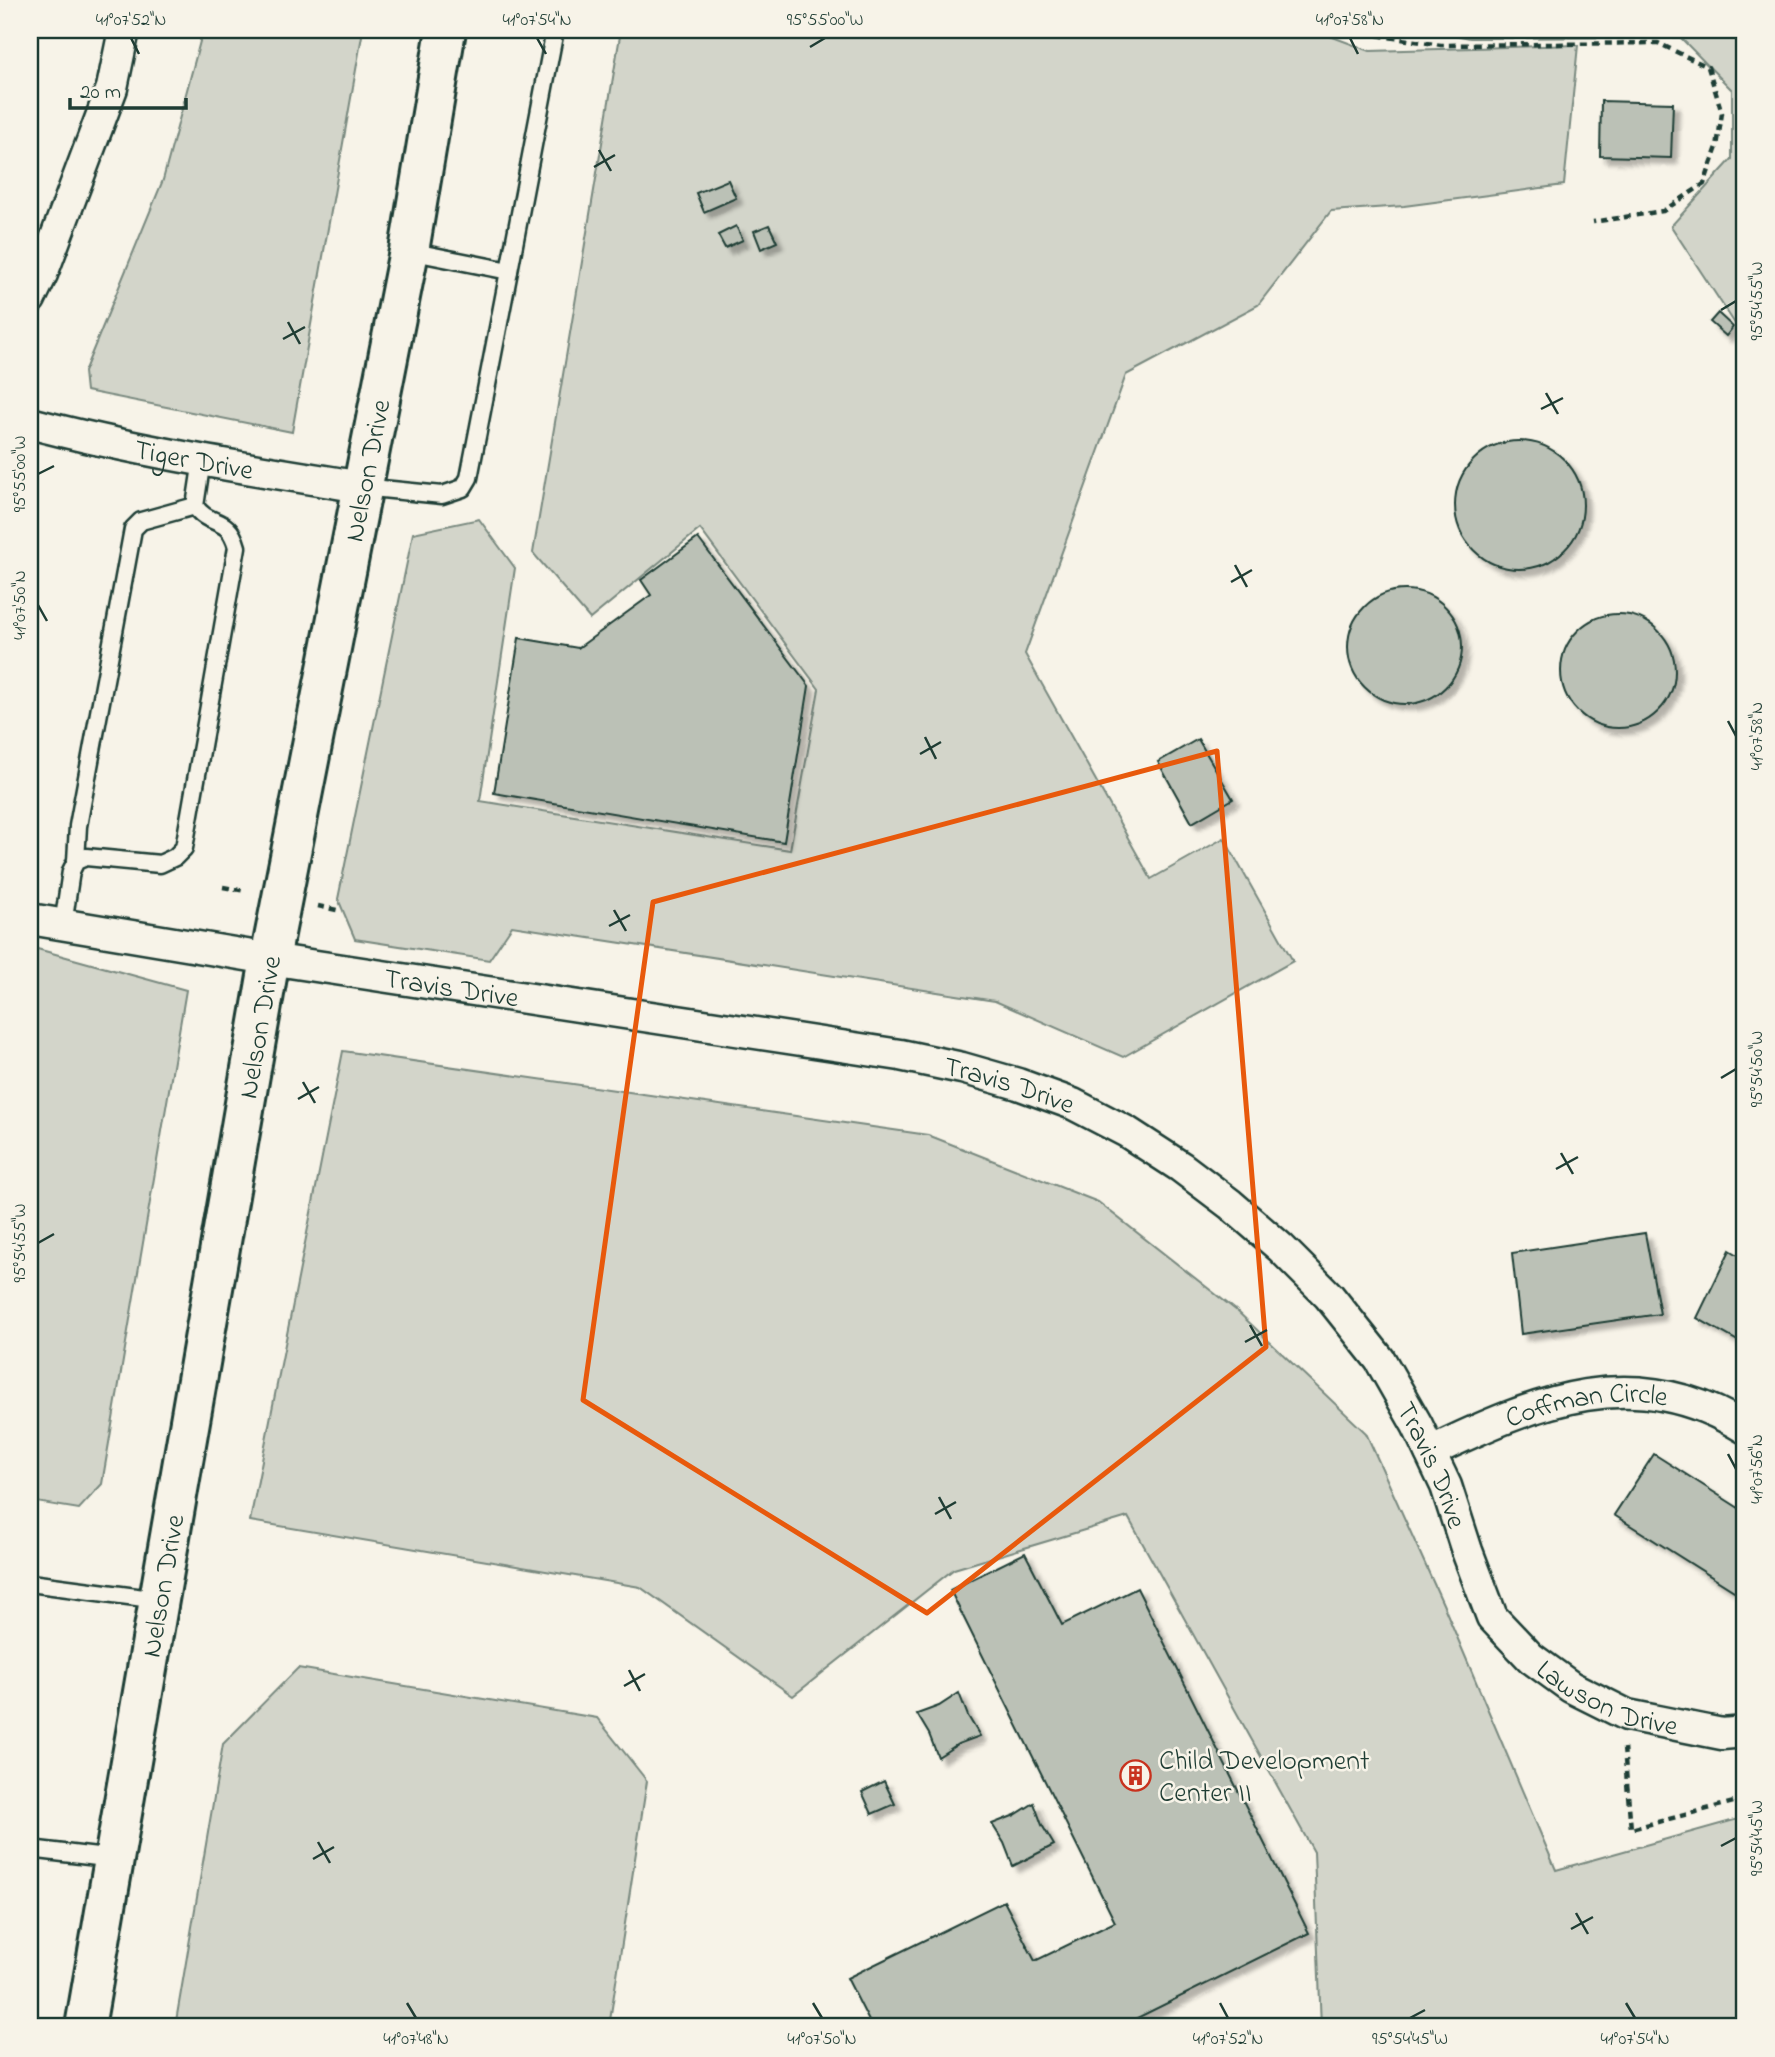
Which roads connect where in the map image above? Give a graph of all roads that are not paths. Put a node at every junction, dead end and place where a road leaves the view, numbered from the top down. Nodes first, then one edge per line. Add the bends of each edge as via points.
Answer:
1 (124, 30) edge
2 (446, 30) edge
3 (555, 30) edge
4 (409, 251) junction
5 (509, 271) junction
6 (30, 299) edge
7 (30, 423) edge
8 (202, 460) junction
9 (362, 487) junction
10 (195, 506) junction
11 (76, 861) junction
12 (30, 919) edge
13 (63, 925) junction
14 (270, 959) junction
15 (1745, 1428) edge
16 (1430, 1452) junction
17 (30, 1583) edge
18 (159, 1600) junction
19 (1492, 1617) joint
20 (1745, 1732) edge
21 (30, 1849) edge
22 (114, 1859) junction
23 (85, 2027) edge

1 - 6 street via 112,88
2 - 4 street, Nelson Drive
3 - 5 lane
4 - 5 lane
4 - 9 street, Nelson Drive
5 - 9 lane via 470,478 463,488 442,495
7 - 8 street, Tiger Drive
8 - 9 street, Tiger Drive
8 - 10 lane
9 - 14 street, Nelson Drive
10 - 11 lane via 141,521 132,529 78,826
10 - 11 lane via 201,514 227,526 237,547 184,848 160,864
11 - 13 lane
12 - 13 street, Travis Drive
13 - 14 street, Travis Drive
14 - 16 street, Travis Drive via 900,1055 962,1068 1073,1104 1181,1167 1281,1248 1329,1296 1380,1360
14 - 18 street, Nelson Drive
15 - 16 street, Coffman Circle via 1683,1400 1614,1392 1573,1396 1520,1411
16 - 19 street, Travis Drive
17 - 18 lane
18 - 22 street, Nelson Drive
19 - 20 street, Lawson Drive via 1531,1658 1571,1687 1620,1712 1722,1734
21 - 22 lane
22 - 23 street, Nelson Drive

